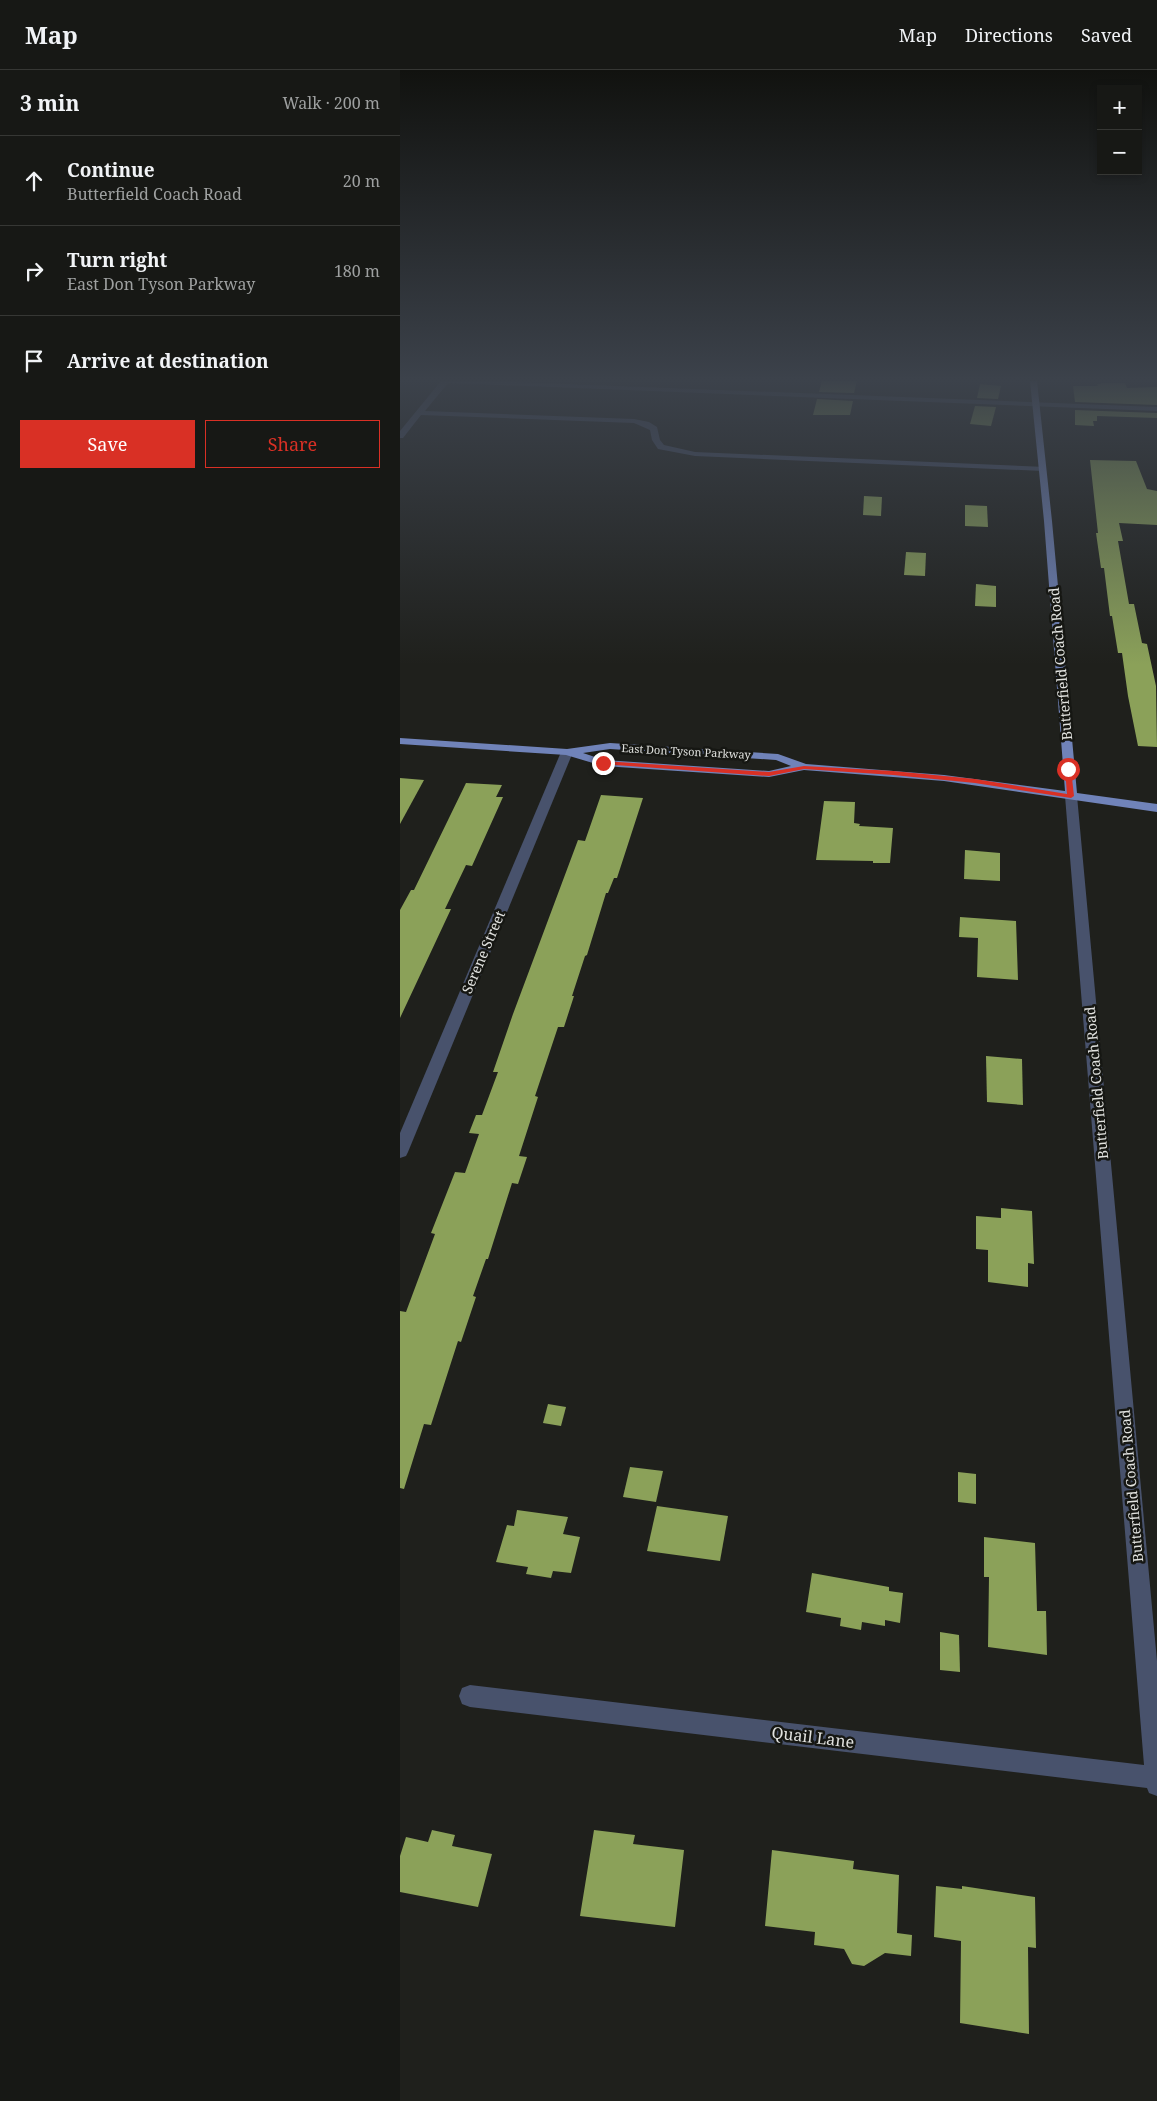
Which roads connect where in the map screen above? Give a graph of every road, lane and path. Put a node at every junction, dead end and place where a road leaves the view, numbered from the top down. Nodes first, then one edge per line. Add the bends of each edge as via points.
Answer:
1 (1044, 476) edge
2 (400, 741) edge
3 (567, 752) junction
4 (804, 768) junction
5 (1071, 796) junction
6 (1157, 808) edge
7 (400, 1152) edge
8 (470, 1696) dead end
9 (1156, 1778) edge
10 (1157, 1785) edge

1 - 5 main road, Butterfield Coach Road
2 - 3 main road, East Don Tyson Parkway
3 - 4 main road, East Don Tyson Parkway via 603,763 769,774
3 - 4 main road, East Don Tyson Parkway via 610,746 778,757
3 - 7 street, Serene Street
4 - 5 main road, East Don Tyson Parkway via 944,778
5 - 6 main road, East Don Tyson Parkway
5 - 9 street, Butterfield Coach Road
8 - 9 street, Quail Lane
9 - 10 street, Butterfield Coach Road

